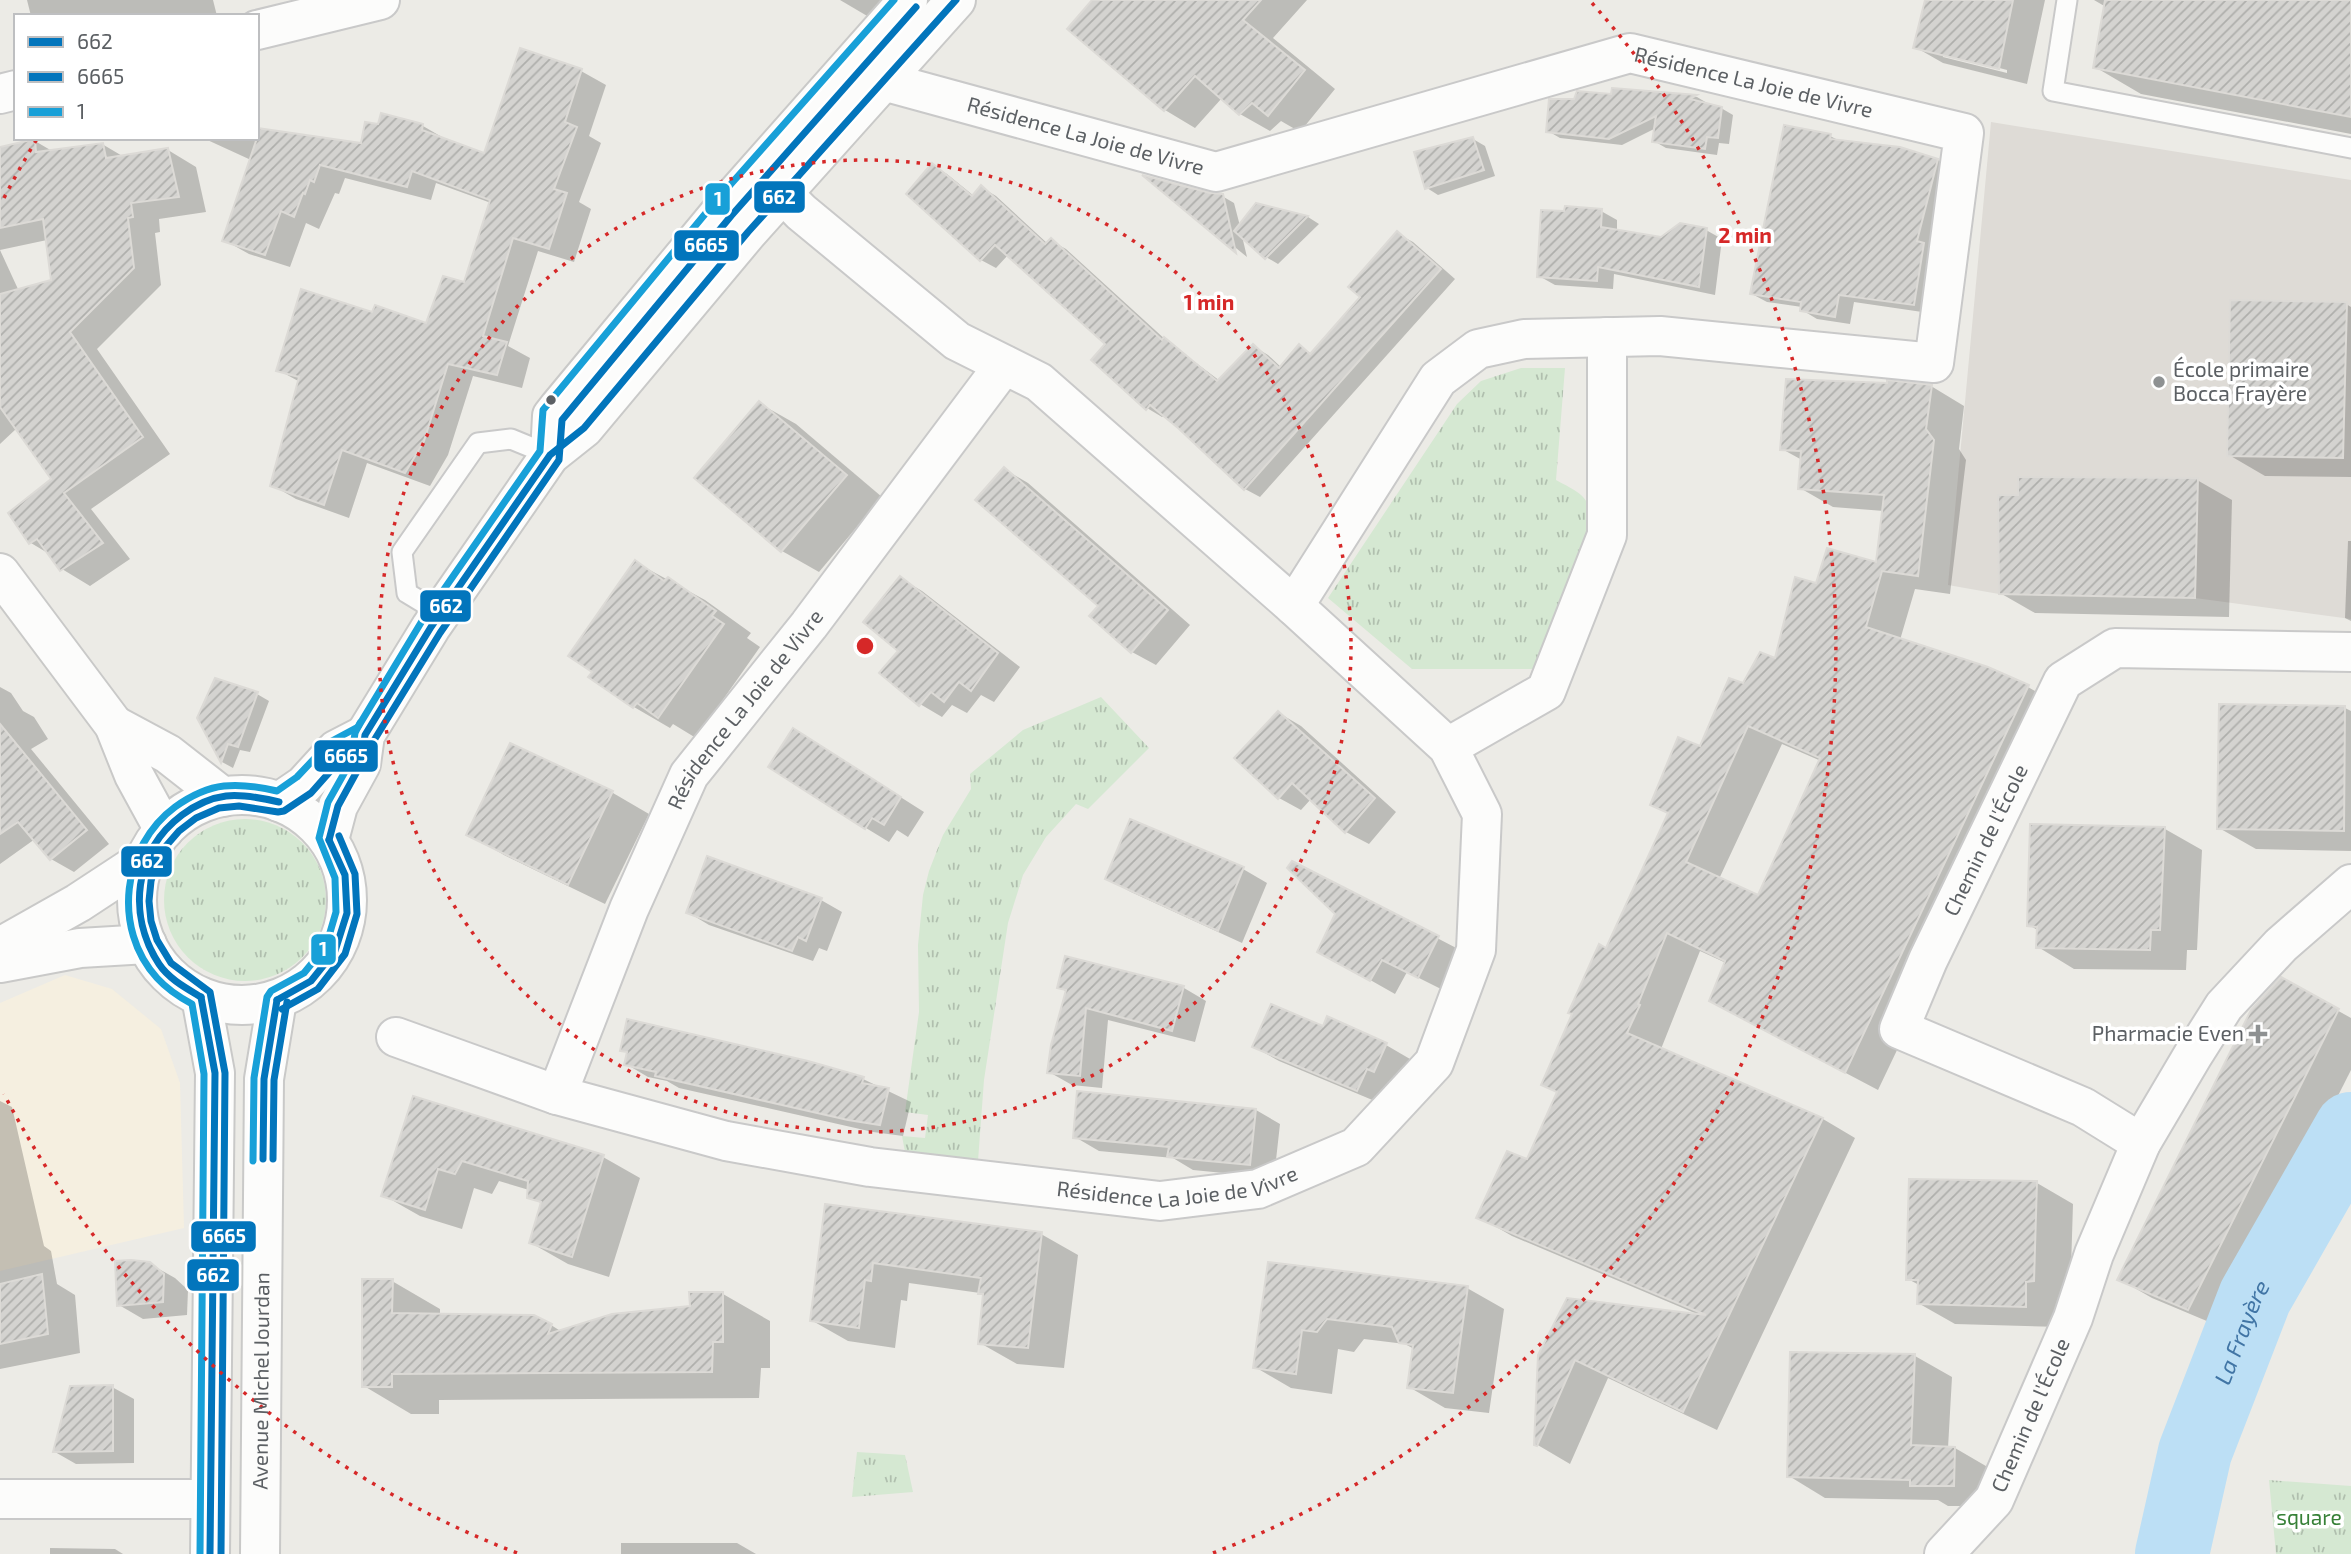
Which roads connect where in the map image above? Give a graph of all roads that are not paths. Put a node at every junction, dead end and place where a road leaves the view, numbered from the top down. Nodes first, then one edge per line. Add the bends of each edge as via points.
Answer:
1 (380, 0) edge
2 (908, 0) edge
3 (956, 0) edge
4 (2067, 0) edge
5 (259, 30) edge
6 (883, 81) junction
7 (2351, 148) edge
8 (771, 181) junction
9 (1607, 337) junction
10 (1004, 365) junction
11 (550, 455) junction
12 (0, 572) edge
13 (1294, 606) junction
14 (440, 613) junction
15 (2351, 652) edge
16 (114, 725) junction
17 (365, 735) junction
18 (1448, 747) junction
19 (223, 797) junction
20 (279, 802) junction
21 (329, 840) junction
22 (155, 844) junction
23 (2351, 884) edge
24 (147, 944) junction
25 (0, 947) edge
26 (0, 963) edge
27 (201, 997) junction
28 (277, 1000) junction
29 (396, 1037) dead end
30 (557, 1096) junction
31 (2141, 1143) junction
32 (0, 1499) edge
33 (210, 1499) junction
34 (210, 1554) edge
35 (260, 1554) edge
36 (1944, 1554) edge

1 - 5 street
2 - 8 street
3 - 6 street
4 - 7 lane via 2053,91
6 - 8 street
6 - 9 street, Résidence La Joie de Vivre via 1216,172 1630,54 1964,133 1934,363 1660,336
8 - 10 street, Résidence La Joie de Vivre via 821,229 957,341
8 - 11 street via 584,428
9 - 13 street, Résidence La Joie de Vivre via 1524,339 1478,349 1438,379
9 - 18 street via 1607,535 1546,691
10 - 13 street, Résidence La Joie de Vivre via 1039,382
10 - 30 street, Résidence La Joie de Vivre via 809,625 689,775 629,909
11 - 14 street
11 - 14 lane via 512,439 478,443 402,552 407,593
12 - 16 street
13 - 18 street, Résidence La Joie de Vivre
14 - 17 street
15 - 31 street, Chemin de l'École via 2115,648 2063,681 1923,972 1899,1029 2082,1107
16 - 19 street via 168,754
16 - 22 street
17 - 20 street via 336,750 304,785
17 - 21 street via 361,764 338,807
18 - 30 street, Résidence La Joie de Vivre via 1482,814 1476,950 1434,1063 1356,1147 1258,1189 1160,1201 870,1167 726,1141
19 - 20 street via 252,796
19 - 22 street via 181,814
20 - 21 street via 298,811
21 - 28 street via 345,875 347,913 335,951 311,981
22 - 24 street via 138,887 138,916
22 - 25 street via 78,904
23 - 31 street, Chemin de l'École via 2281,945 2224,1006
24 - 26 street via 80,948
24 - 27 street via 178,984
27 - 28 street via 225,1004
27 - 33 street via 215,1073
28 - 35 street, Avenue Michel Jourdan via 264,1079
29 - 30 street, Résidence La Joie de Vivre
31 - 36 street, Chemin de l'École via 2094,1254 2073,1318 1994,1500
32 - 33 street
33 - 34 street

